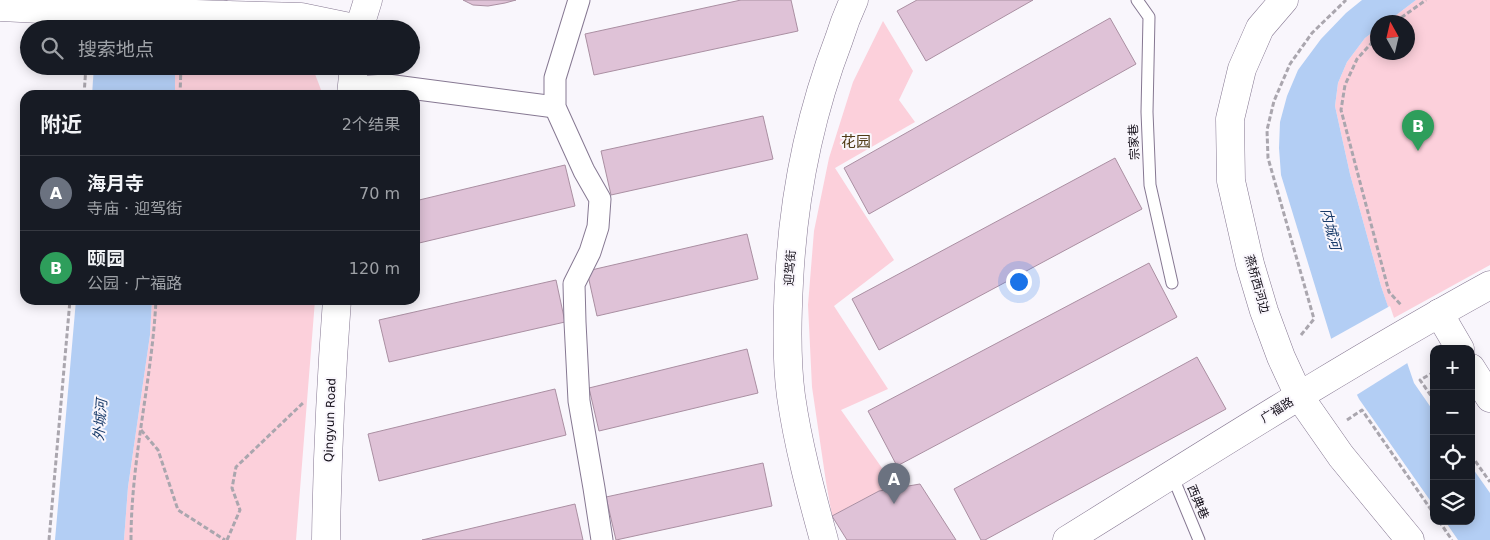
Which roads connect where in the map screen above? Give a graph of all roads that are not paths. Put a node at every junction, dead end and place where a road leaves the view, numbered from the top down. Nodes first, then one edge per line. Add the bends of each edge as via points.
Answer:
1 (368, 0) edge
2 (579, 0) edge
3 (854, 0) edge
4 (1137, 0) edge
5 (1284, 0) edge
6 (0, 7) edge
7 (316, 20) edge
8 (362, 20) edge
9 (352, 83) edge
10 (555, 107) junction
11 (1172, 283) dead end
12 (1490, 285) edge
13 (337, 305) edge
14 (1422, 323) junction
15 (1454, 345) edge
16 (1475, 374) edge
17 (1299, 396) junction
18 (1490, 398) edge
19 (1172, 475) junction
20 (326, 540) edge
21 (602, 540) edge
22 (824, 540) edge
23 (1068, 540) edge
24 (1199, 540) edge
25 (1410, 540) edge

1 - 8 street
2 - 10 street via 555,78
3 - 22 street, 迎驾街 via 826,72 808,135 796,203 789,273 787,323 791,394 798,439
4 - 11 lane, 宗家巷 via 1149,17 1147,112 1150,185
5 - 17 street, 燕桥西河边 via 1260,28 1242,69 1230,119 1231,181 1264,311
6 - 7 street, bridge
9 - 10 street
10 - 21 street via 600,199 598,227 574,284 574,322 579,401
12 - 14 street, 广福路
13 - 20 street, Qingyun Road
14 - 15 street
14 - 17 street, 广福路
16 - 18 street
17 - 19 street, 广福路
17 - 25 street, 燕桥西河边 via 1325,434
19 - 23 street, 广福路
19 - 24 lane, 西典巷

